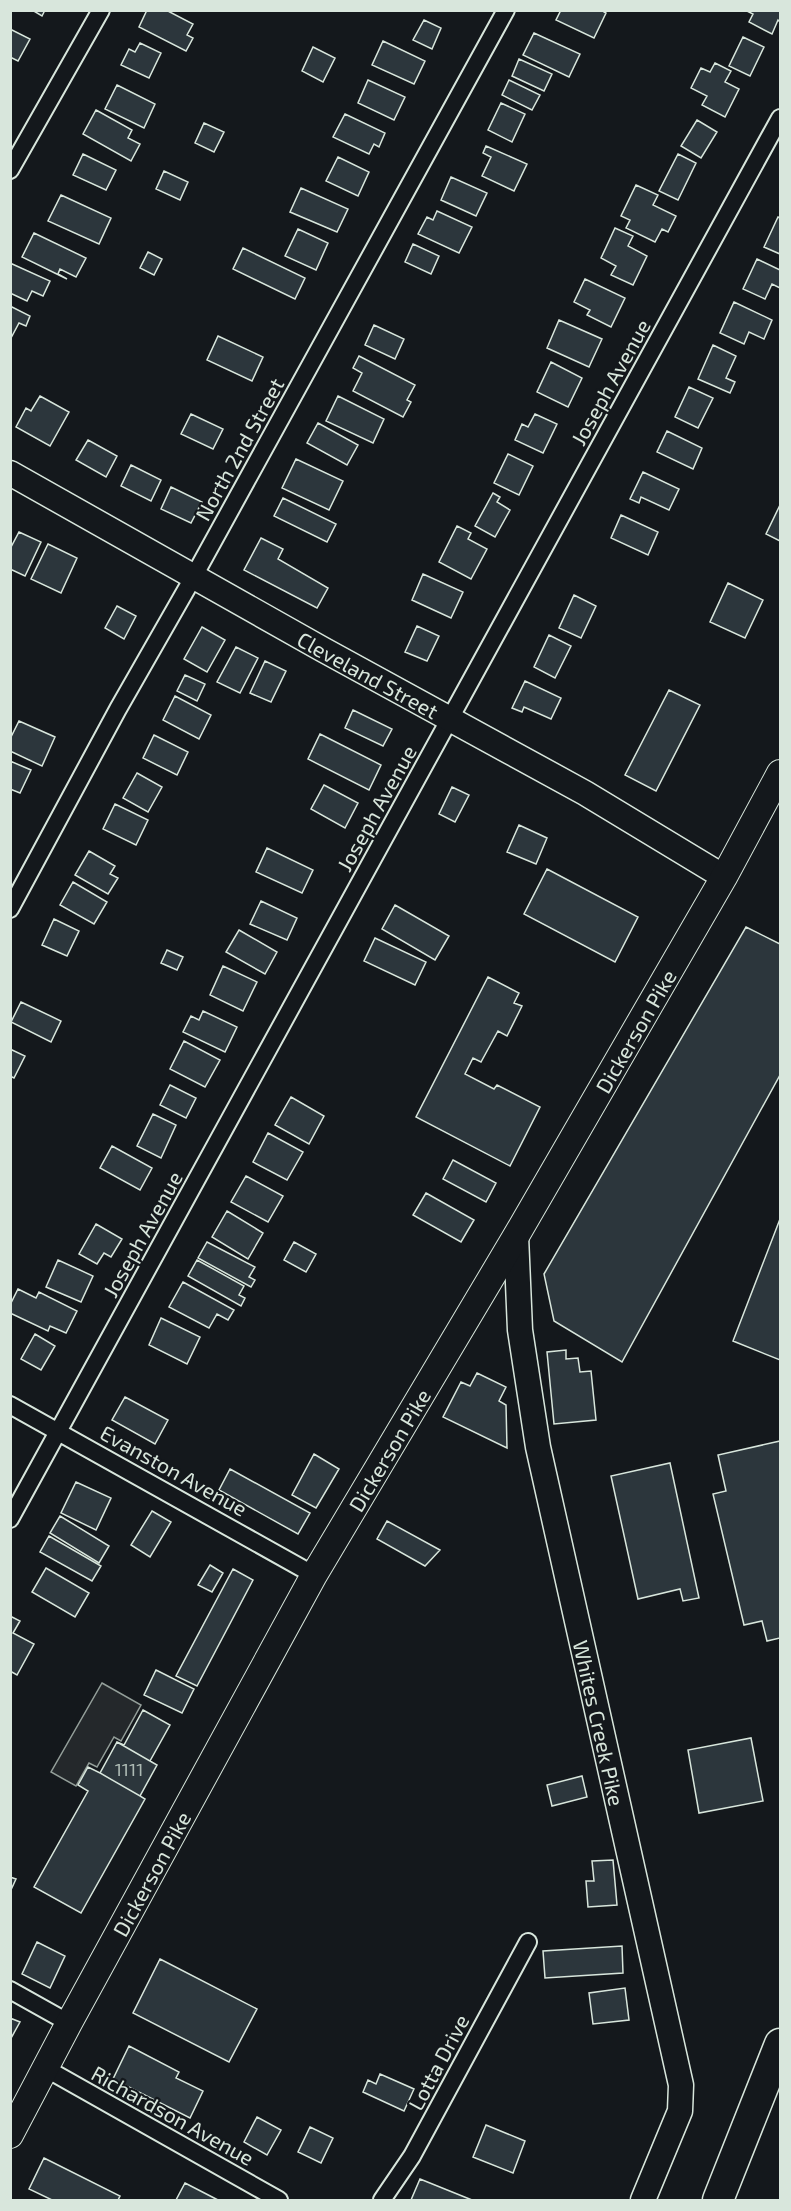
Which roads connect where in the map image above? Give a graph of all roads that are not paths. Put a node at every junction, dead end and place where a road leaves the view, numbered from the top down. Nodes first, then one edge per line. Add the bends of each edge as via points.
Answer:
1 (101, 10) edge
2 (506, 10) edge
3 (780, 118) edge
4 (10, 170) edge
5 (10, 473) edge
6 (194, 576) junction
7 (450, 720) junction
8 (780, 773) edge
9 (724, 877) junction
10 (10, 909) edge
11 (516, 1236) junction
12 (10, 1405) edge
13 (59, 1431) junction
14 (10, 1519) edge
15 (314, 1575) junction
16 (528, 1942) dead end
17 (10, 1990) edge
18 (69, 2023) junction
19 (780, 2044) edge
20 (45, 2068) junction
21 (10, 2135) edge
22 (279, 2200) edge
23 (382, 2200) edge
24 (643, 2200) edge
25 (718, 2200) edge

1 - 4 street
2 - 6 street, North 2nd Street
3 - 7 street, Joseph Avenue
5 - 6 street, Cleveland Street
6 - 7 street, Cleveland Street
6 - 10 street, North 2nd Street
7 - 9 street, Cleveland Street via 585,793
7 - 13 street, Joseph Avenue
8 - 9 main road, Dickerson Pike
9 - 11 main road, Dickerson Pike
11 - 15 main road, Dickerson Pike
11 - 24 street, Whites Creek Pike via 520,1330 538,1447 681,2085 680,2111
12 - 13 street, Evanston Avenue
13 - 14 street, Joseph Avenue
13 - 15 street, Evanston Avenue
15 - 18 main road, Dickerson Pike
16 - 23 street, Lotta Drive via 412,2156
17 - 18 street
18 - 20 main road, Dickerson Pike
19 - 25 highway
20 - 21 main road, Dickerson Pike
20 - 22 street, Richardson Avenue

